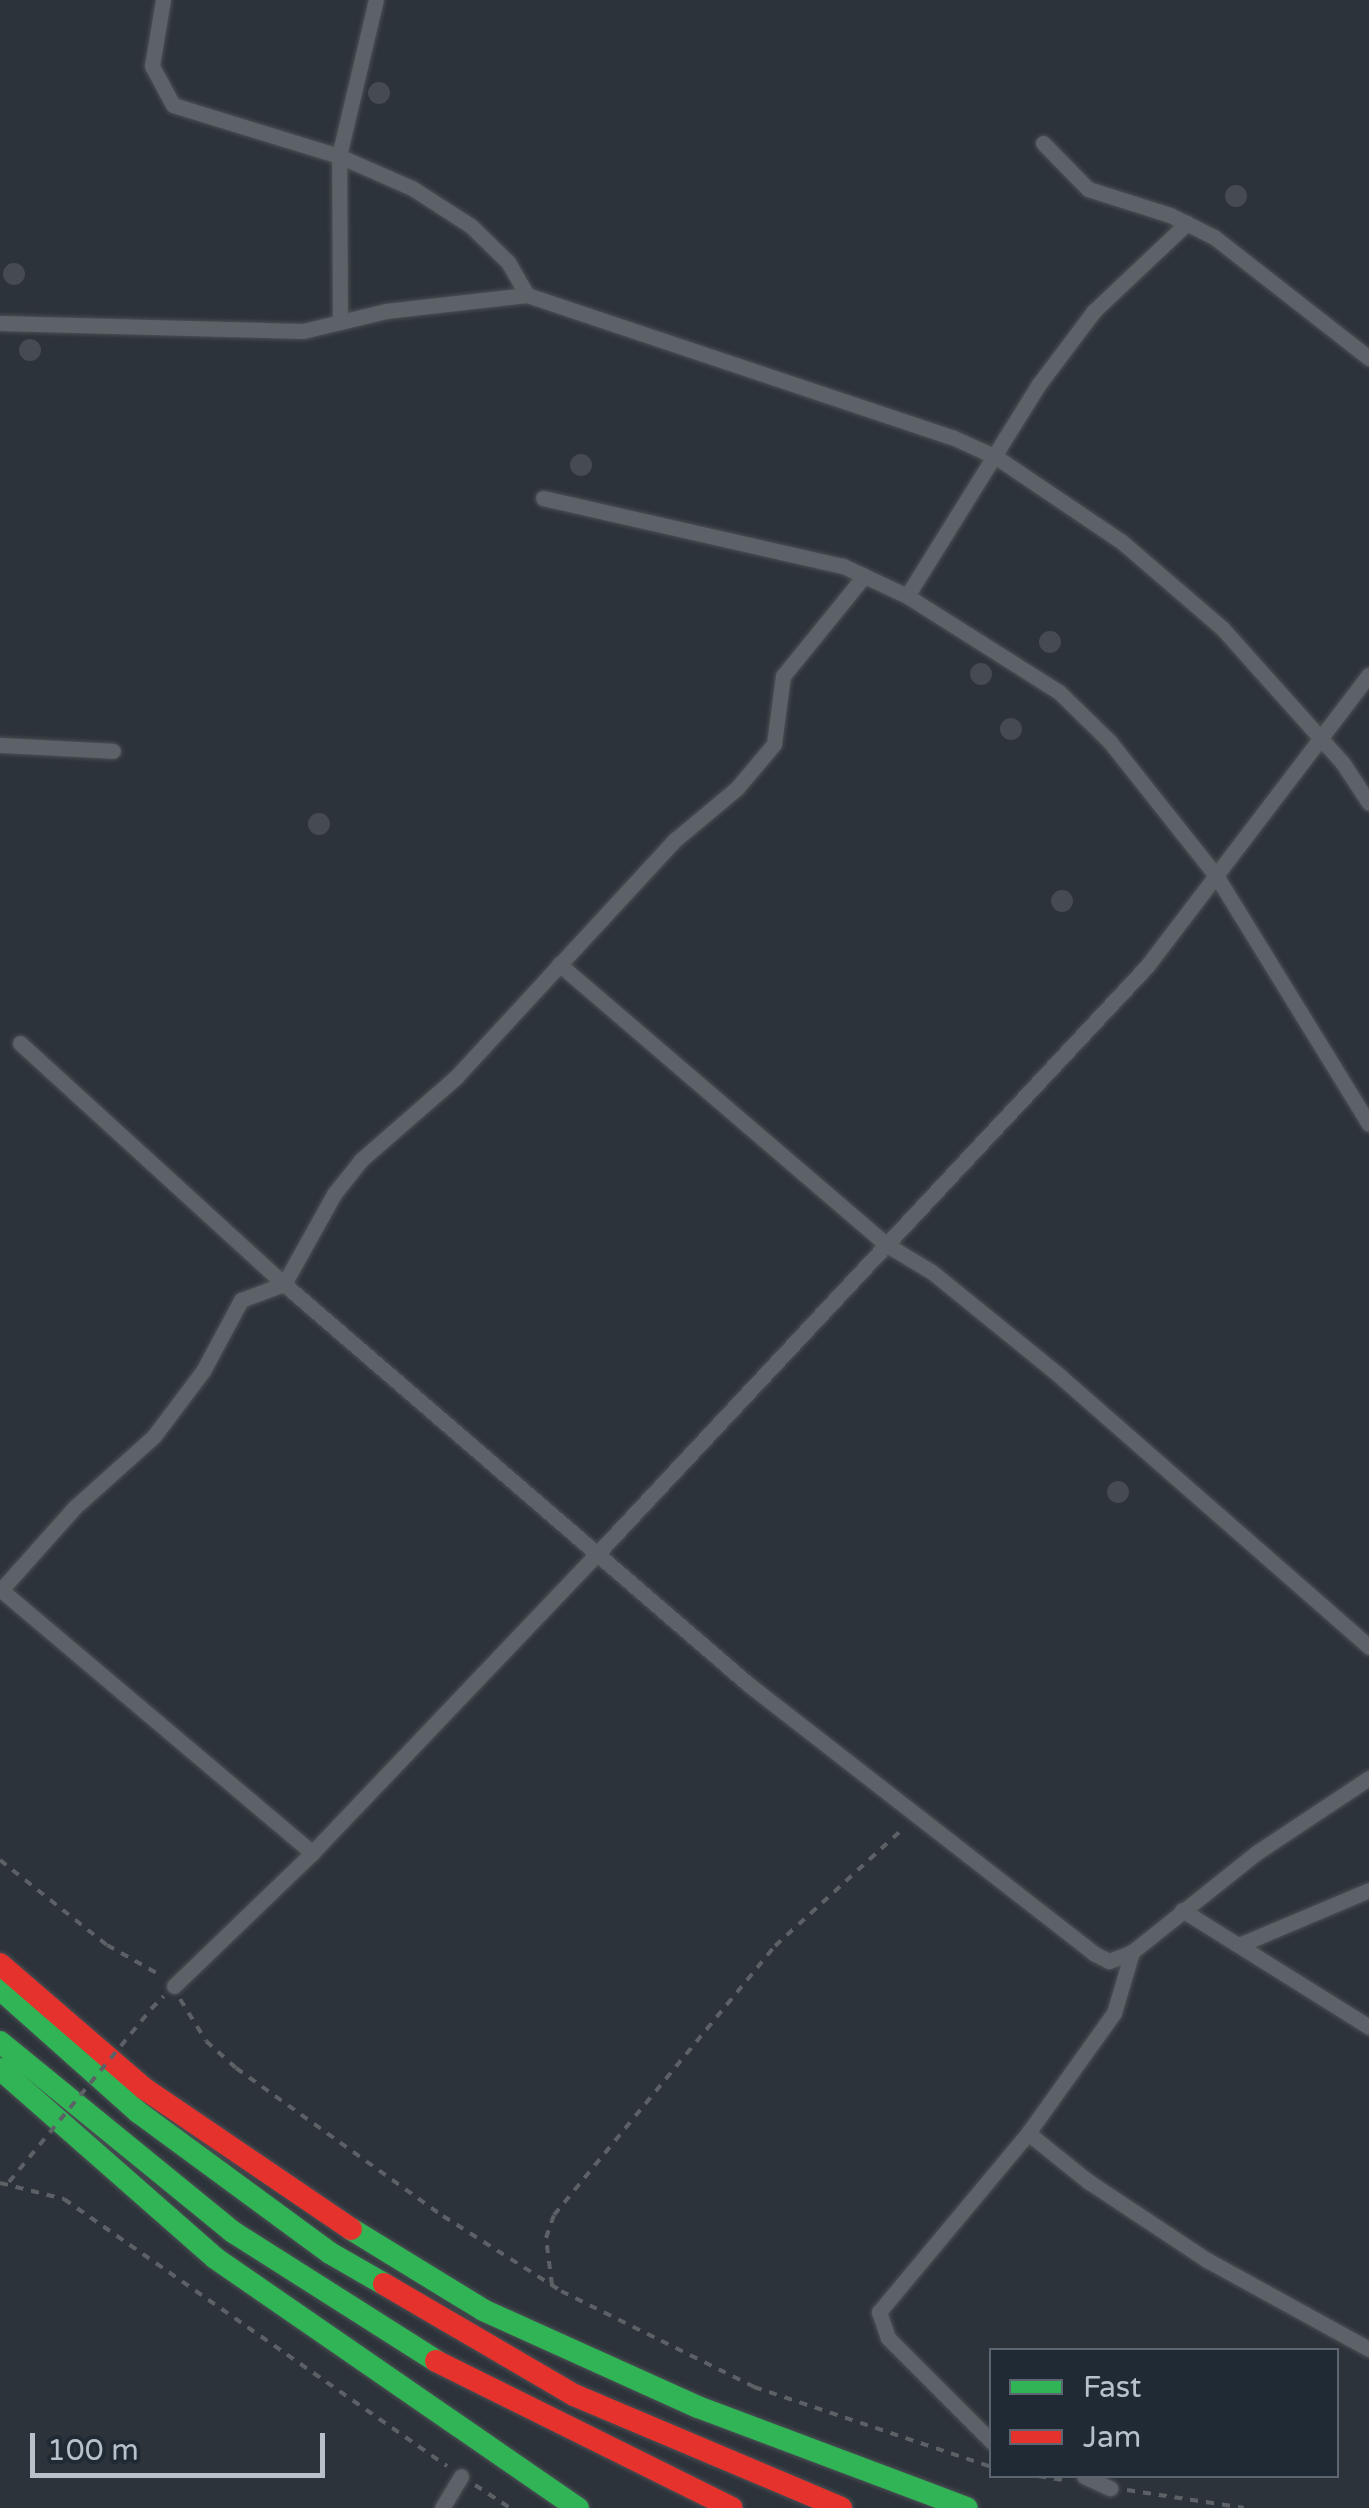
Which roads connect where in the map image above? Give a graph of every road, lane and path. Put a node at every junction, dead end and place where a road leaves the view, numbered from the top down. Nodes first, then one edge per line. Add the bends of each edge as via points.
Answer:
1 (163, 0) edge
2 (376, 0) edge
3 (1043, 143) dead end
4 (340, 156) junction
5 (1187, 224) junction
6 (527, 294) junction
7 (340, 322) junction
8 (0, 323) edge
9 (1369, 358) edge
10 (996, 457) junction
11 (543, 498) dead end
12 (864, 576) junction
13 (907, 596) junction
14 (1369, 675) edge
15 (1318, 736) junction
16 (0, 745) edge
17 (113, 751) dead end
18 (1369, 804) edge
19 (1217, 877) junction
20 (559, 964) junction
21 (20, 1043) dead end
22 (1369, 1124) edge
23 (888, 1245) junction
24 (284, 1284) junction
25 (597, 1554) junction
26 (0, 1589) edge
27 (1369, 1647) edge
28 (1369, 1778) edge
29 (914, 1818) junction
30 (312, 1852) junction
31 (0, 1860) edge
32 (1369, 1890) edge
33 (1182, 1910) junction
34 (1238, 1946) junction
35 (1132, 1952) junction
36 (0, 1964) edge
37 (174, 1986) junction
38 (0, 1989) edge
39 (151, 2010) dead end
40 (1369, 2027) edge
41 (0, 2042) edge
42 (0, 2069) edge
43 (1028, 2133) junction
44 (2, 2185) edge
45 (552, 2285) junction
46 (1369, 2349) edge
47 (989, 2439) edge
48 (989, 2466) edge
49 (461, 2476) junction
50 (1079, 2478) edge
51 (1110, 2488) joint
52 (442, 2508) edge
53 (510, 2508) edge
54 (578, 2508) edge
55 (732, 2508) edge
56 (841, 2508) edge
57 (967, 2508) edge
58 (1244, 2508) edge

1 - 4 street via 152,66 173,105
2 - 4 street
3 - 5 street via 1088,190
4 - 6 street via 412,188 472,226 508,262
4 - 7 street
5 - 9 street via 1291,293
5 - 10 street via 1094,311
6 - 7 street
6 - 10 street
7 - 8 street via 303,331
10 - 13 street
10 - 15 street via 1122,542 1222,628
11 - 12 street via 721,535
12 - 13 street
12 - 20 street via 783,676 774,744
13 - 19 street via 1059,692 1110,742
14 - 15 street
15 - 18 street
15 - 19 street
16 - 17 street
19 - 22 street
19 - 23 street via 1147,966
20 - 23 street
20 - 24 street via 456,1076 361,1160 334,1194
21 - 24 street
23 - 25 street
23 - 27 street via 932,1272 1061,1378
24 - 25 street
24 - 26 street via 241,1300 171,1416
25 - 29 street
25 - 30 street
26 - 30 street
28 - 33 street
29 - 35 street via 1093,1953 1110,1961
29 - 45 path via 775,1946 554,2214 546,2238
30 - 37 street
31 - 37 path via 107,1945
32 - 34 street
33 - 34 street
33 - 35 street
34 - 40 street
35 - 43 street via 1114,2013
36 - 57 main road via 145,2089 316,2208 483,2310 698,2408
37 - 45 path via 206,2041 236,2068
38 - 56 main road via 138,2112 330,2253 574,2396 746,2462
39 - 44 path, bridge
41 - 55 main road via 233,2232 313,2286 470,2381
42 - 54 main road via 215,2258
43 - 46 street via 1207,2260
43 - 47 street via 879,2312 888,2338
44 - 49 path via 64,2199
45 - 48 path via 754,2387
49 - 52 street
49 - 53 path
50 - 51 street
51 - 58 path

